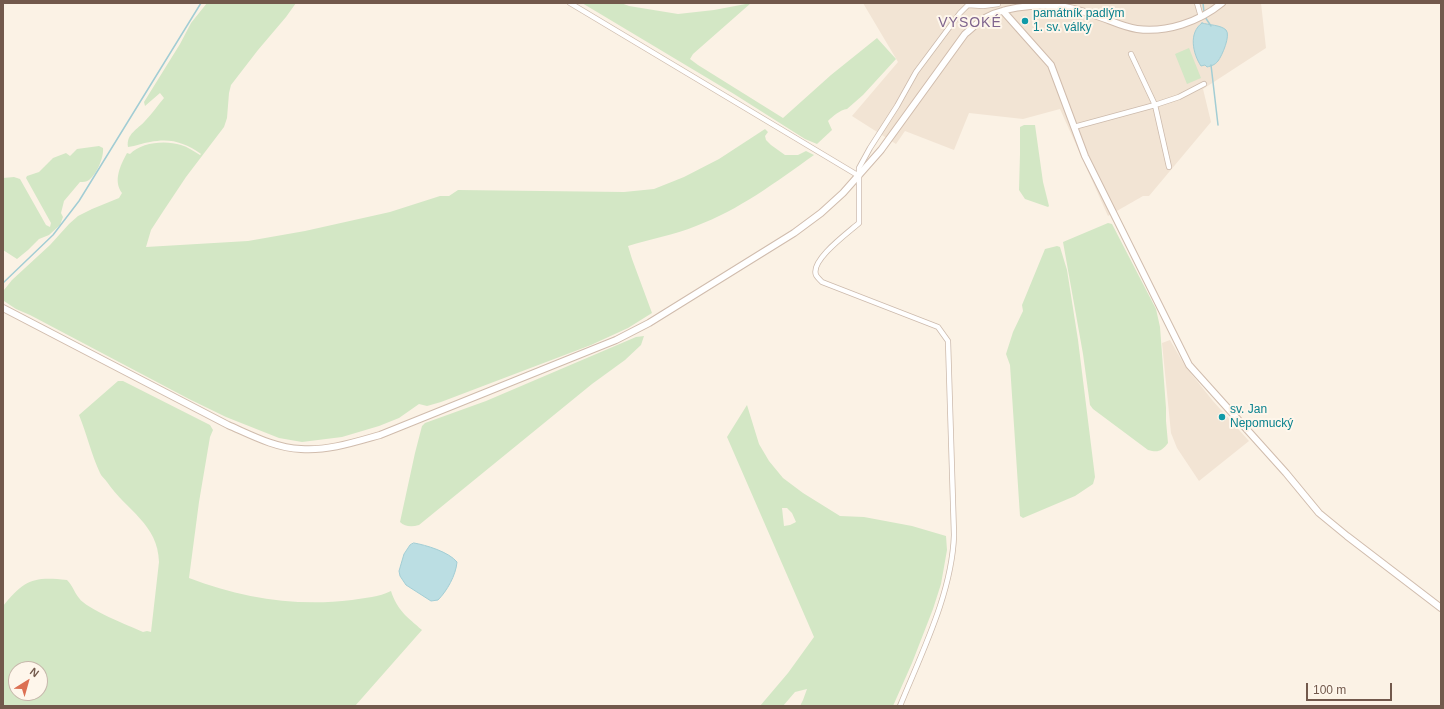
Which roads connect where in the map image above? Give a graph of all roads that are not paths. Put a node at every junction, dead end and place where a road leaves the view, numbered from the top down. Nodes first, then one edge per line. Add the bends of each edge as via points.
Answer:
1 (570, 3) edge
2 (1197, 3) edge
3 (1222, 3) edge
4 (998, 4) edge
5 (1019, 5) edge
6 (1003, 11) junction
7 (1201, 17) junction
8 (1131, 54) dead end
9 (1204, 84) dead end
10 (1155, 105) junction
11 (1074, 127) junction
12 (1169, 167) dead end
13 (859, 176) junction
14 (3, 308) edge
15 (1441, 608) edge
16 (900, 706) edge

1 - 13 street
2 - 7 street
3 - 7 main road
4 - 6 street
4 - 13 street via 968,5 960,13 916,72 859,168
5 - 6 main road
5 - 7 main road via 1059,6 1136,29 1170,28
6 - 11 main road via 1051,65
6 - 13 main road via 980,21 965,34 889,140
8 - 10 street
9 - 10 street via 1179,97
10 - 11 street
10 - 12 street
11 - 15 main road via 1085,156 1189,364 1319,512
13 - 14 main road via 821,213 794,233 649,323 616,340 380,434 327,448 301,449 282,446 228,425
13 - 16 street via 859,222 821,257 815,267 816,275 822,282 938,327 948,341 953,554 948,580 934,621

